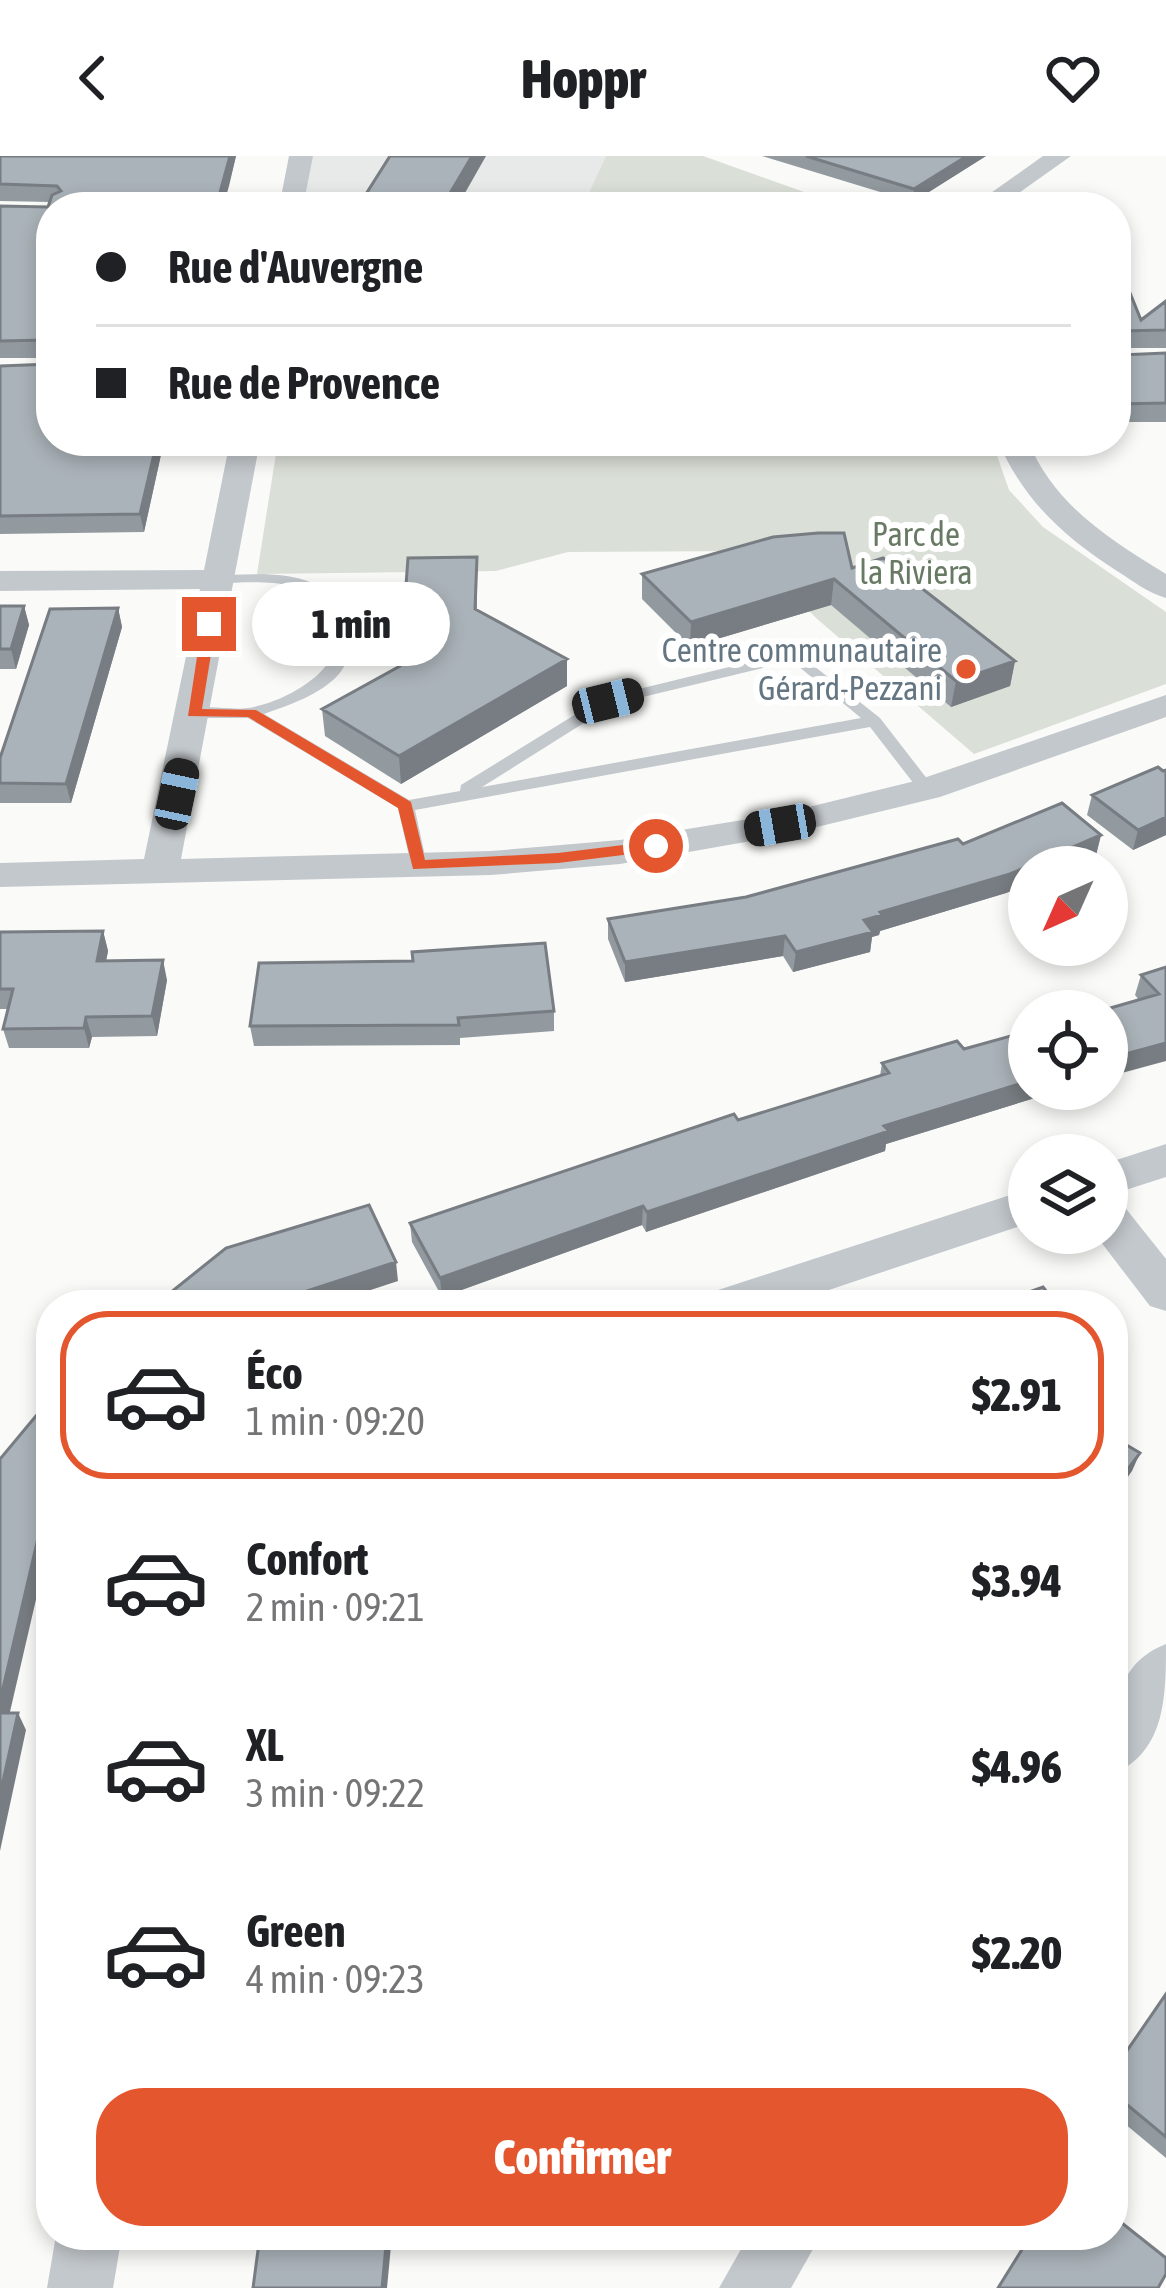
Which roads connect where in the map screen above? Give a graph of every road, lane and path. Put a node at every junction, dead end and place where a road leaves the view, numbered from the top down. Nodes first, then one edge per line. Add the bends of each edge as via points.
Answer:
1 (301, 156) edge
2 (1059, 156) edge
3 (294, 192) edge
4 (1005, 192) edge
5 (241, 456) edge
6 (1018, 456) edge
7 (217, 580) junction
8 (0, 581) edge
9 (1166, 588) edge
10 (1166, 705) edge
11 (194, 713) junction
12 (251, 713) junction
13 (874, 721) junction
14 (927, 790) junction
15 (455, 797) junction
16 (406, 806) junction
17 (418, 866) junction
18 (160, 872) junction
19 (0, 875) edge
20 (1166, 1160) edge
21 (1128, 1173) edge
22 (1008, 1214) edge
23 (1128, 1244) edge
24 (775, 1290) edge
25 (1166, 1293) edge
26 (1166, 1669) edge
27 (1128, 1726) edge
28 (86, 2250) edge
29 (778, 2250) edge
30 (80, 2288) edge
31 (752, 2288) edge

1 - 3 street
2 - 4 street
5 - 7 street
6 - 9 street via 1055,511
7 - 8 street
7 - 11 street
7 - 12 lane via 307,586 332,602 343,626 346,650 331,677
10 - 14 street
11 - 12 lane
11 - 18 street
12 - 16 lane
13 - 14 lane
13 - 15 lane
13 - 15 lane via 795,656 608,701
14 - 17 street via 620,852
15 - 16 lane
16 - 17 lane
17 - 18 street
18 - 19 street
20 - 21 street
22 - 24 street
23 - 25 street
26 - 27 street
28 - 30 street
29 - 31 street

